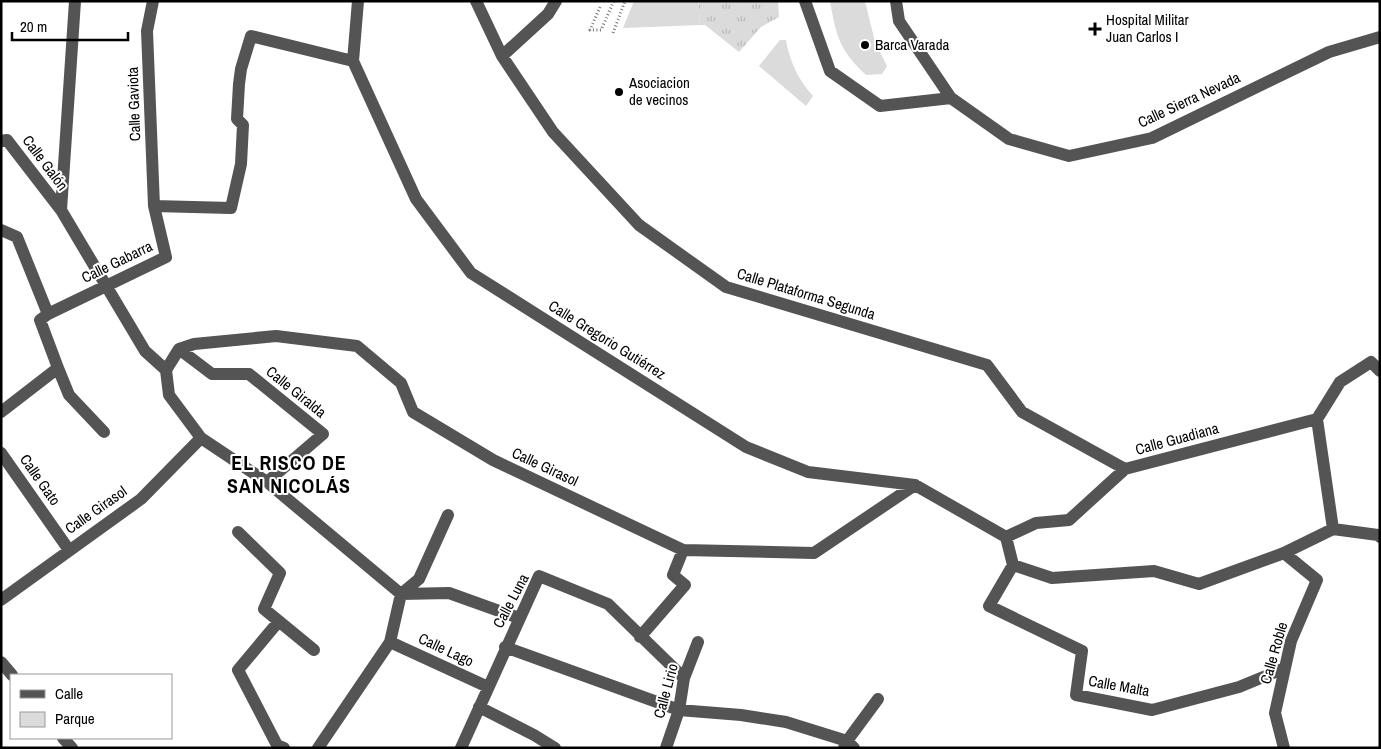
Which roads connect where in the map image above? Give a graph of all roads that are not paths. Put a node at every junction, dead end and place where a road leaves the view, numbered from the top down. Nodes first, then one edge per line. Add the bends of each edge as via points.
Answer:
1 (76, 1) edge
2 (153, 1) edge
3 (358, 1) edge
4 (476, 1) edge
5 (556, 1) edge
6 (805, 1) edge
7 (896, 1) edge
8 (1380, 37) edge
9 (502, 56) junction
10 (353, 61) junction
11 (951, 98) junction
12 (1, 141) edge
13 (154, 206) junction
14 (61, 210) junction
15 (1, 230) edge
16 (105, 287) junction
17 (48, 314) junction
18 (179, 349) junction
19 (987, 365) joint
20 (58, 368) junction
21 (166, 370) junction
22 (1380, 371) edge
23 (1, 412) edge
24 (1317, 419) junction
25 (104, 432) dead end
26 (200, 438) junction
27 (1, 453) edge
28 (1125, 469) junction
29 (266, 482) junction
30 (915, 485) junction
31 (448, 515) dead end
32 (1333, 529) junction
33 (238, 532) dead end
34 (1006, 537) junction
35 (1380, 537) edge
36 (68, 550) junction
37 (682, 550) junction
38 (1284, 553) junction
39 (1013, 565) junction
40 (401, 594) junction
41 (1, 600) edge
42 (518, 618) junction
43 (279, 622) junction
44 (640, 636) junction
45 (390, 642) junction
46 (698, 642) dead end
47 (506, 647) junction
48 (314, 650) dead end
49 (1, 662) edge
50 (1285, 668) junction
51 (11, 674) edge
52 (684, 678) junction
53 (488, 687) junction
54 (878, 699) dead end
55 (479, 706) junction
56 (679, 710) junction
57 (848, 746) edge
58 (279, 747) edge
59 (318, 748) edge
60 (461, 748) edge
61 (555, 748) edge
62 (666, 748) edge
63 (1284, 748) edge

1 - 14 street
2 - 13 street, Calle Gaviota via 147,31
3 - 10 street, Calle Gregorio Gutiérrez
4 - 9 street
5 - 9 street via 548,14
6 - 11 street via 830,71 880,106
7 - 11 street, Calle Sierra Nevada via 899,20
8 - 11 street, Calle Sierra Nevada via 1329,52 1152,138 1069,156 1009,139
9 - 19 street, Calle Plataforma Segunda via 552,132 639,225 726,287
10 - 13 street via 251,36 239,84 237,119 243,125 241,164 231,208
10 - 30 street, Calle Gregorio Gutiérrez via 416,199 471,273 746,447 808,472
12 - 14 street, Calle Galón via 7,140
13 - 16 street, Calle Gabarra via 166,257
14 - 16 street
15 - 17 street via 17,237
16 - 17 street, Calle Gabarra
16 - 21 street via 145,351
17 - 20 street via 40,320
18 - 21 street
18 - 29 street, Calle Giralda via 212,374 249,374 323,434
18 - 37 street, Calle Girasol via 194,344 276,336 357,346 401,383 413,412 493,460
19 - 28 street, Calle Guadiana via 1022,412
20 - 23 street
20 - 25 street via 68,395
21 - 26 street via 169,395
22 - 24 street via 1370,362 1340,382
24 - 28 street, Calle Guadiana
24 - 32 street
26 - 29 street
26 - 36 street, Calle Girasol via 141,499
27 - 36 street, Calle Gato
28 - 34 street via 1069,520 1036,523
29 - 40 street
30 - 34 street, Calle Gregorio Gutiérrez
30 - 37 street, Calle Girasol via 814,553
31 - 40 street via 419,579
32 - 35 street
32 - 38 street
33 - 43 street via 280,573 264,609
34 - 39 street
36 - 41 street, Calle Girasol
37 - 44 street via 673,575 685,585
38 - 39 street via 1198,584 1154,572 1052,578
38 - 50 street, Calle Roble via 1317,580 1291,642
39 - 50 street, Calle Malta via 989,606 1082,651 1076,695 1152,710 1239,687
40 - 42 street via 449,593
40 - 45 street
42 - 44 street, Calle Luna via 539,576 608,604
42 - 47 street, Calle Luna
43 - 48 street
43 - 58 street via 238,670
44 - 52 street, Calle Luna
45 - 53 street, Calle Lago
45 - 59 street
46 - 52 street, Calle Lirio
47 - 53 street, Calle Luna
47 - 56 street
49 - 51 street
50 - 63 street, Calle Roble via 1275,714
52 - 56 street, Calle Lirio
53 - 55 street, Calle Luna
54 - 57 street
55 - 60 street, Calle Luna
55 - 61 street
56 - 57 street via 786,722
56 - 62 street, Calle Lirio

